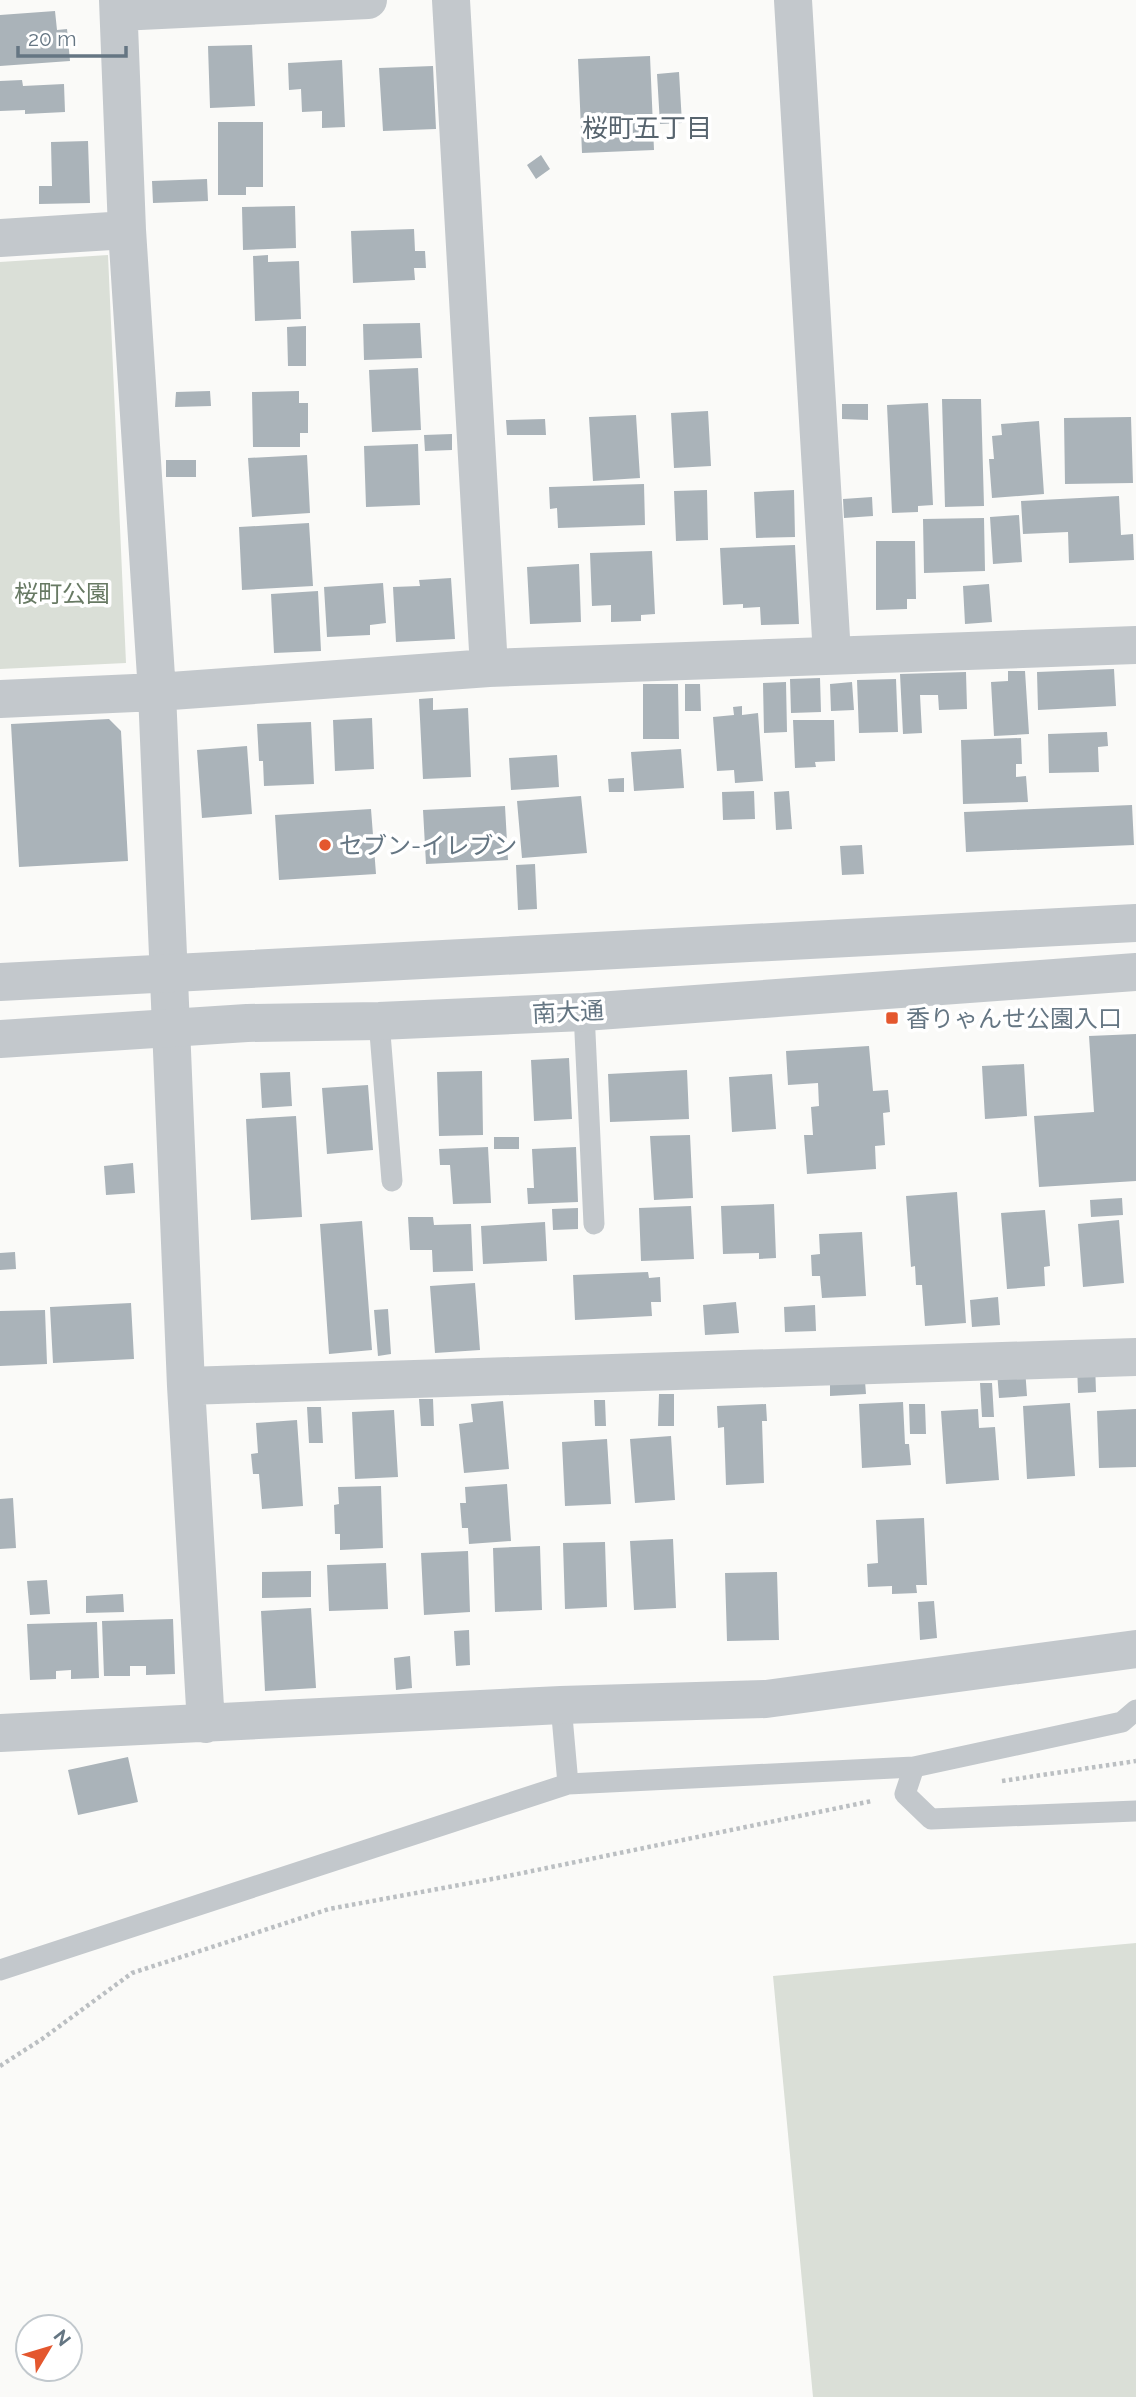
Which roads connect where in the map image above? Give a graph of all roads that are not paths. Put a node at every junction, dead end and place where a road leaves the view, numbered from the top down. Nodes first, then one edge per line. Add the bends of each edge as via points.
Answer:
1 (368, 0) edge
2 (451, 0) edge
3 (793, 0) edge
4 (118, 6) edge
5 (127, 230) junction
6 (0, 238) edge
7 (1136, 645) edge
8 (832, 655) junction
9 (489, 668) junction
10 (156, 692) junction
11 (0, 699) edge
12 (1136, 923) edge
13 (1136, 972) edge
14 (168, 974) junction
15 (0, 982) edge
16 (584, 1012) junction
17 (379, 1021) junction
18 (170, 1028) junction
19 (0, 1039) edge
20 (392, 1181) dead end
21 (594, 1224) dead end
22 (1136, 1357) edge
23 (186, 1386) junction
24 (1136, 1649) edge
25 (561, 1705) junction
26 (1136, 1710) edge
27 (206, 1724) junction
28 (0, 1733) edge
29 (914, 1767) junction
30 (568, 1784) junction
31 (1136, 1811) edge
32 (0, 1970) edge

1 - 4 street
2 - 9 street
3 - 8 street
4 - 5 street
5 - 6 street
5 - 10 street
7 - 8 street
8 - 9 street
9 - 10 street
10 - 11 street
10 - 14 street
12 - 14 street
13 - 16 street, 南大通
14 - 15 street
14 - 18 street
16 - 17 street, 南大通
16 - 21 lane
17 - 18 street, 南大通
17 - 20 lane
18 - 19 street, 南大通
18 - 23 street
22 - 23 street
23 - 27 street
24 - 25 street via 766,1699
25 - 27 street
25 - 30 lane
26 - 29 lane via 1122,1722
27 - 28 street
29 - 30 lane
29 - 31 lane via 905,1794 931,1819
30 - 32 lane

